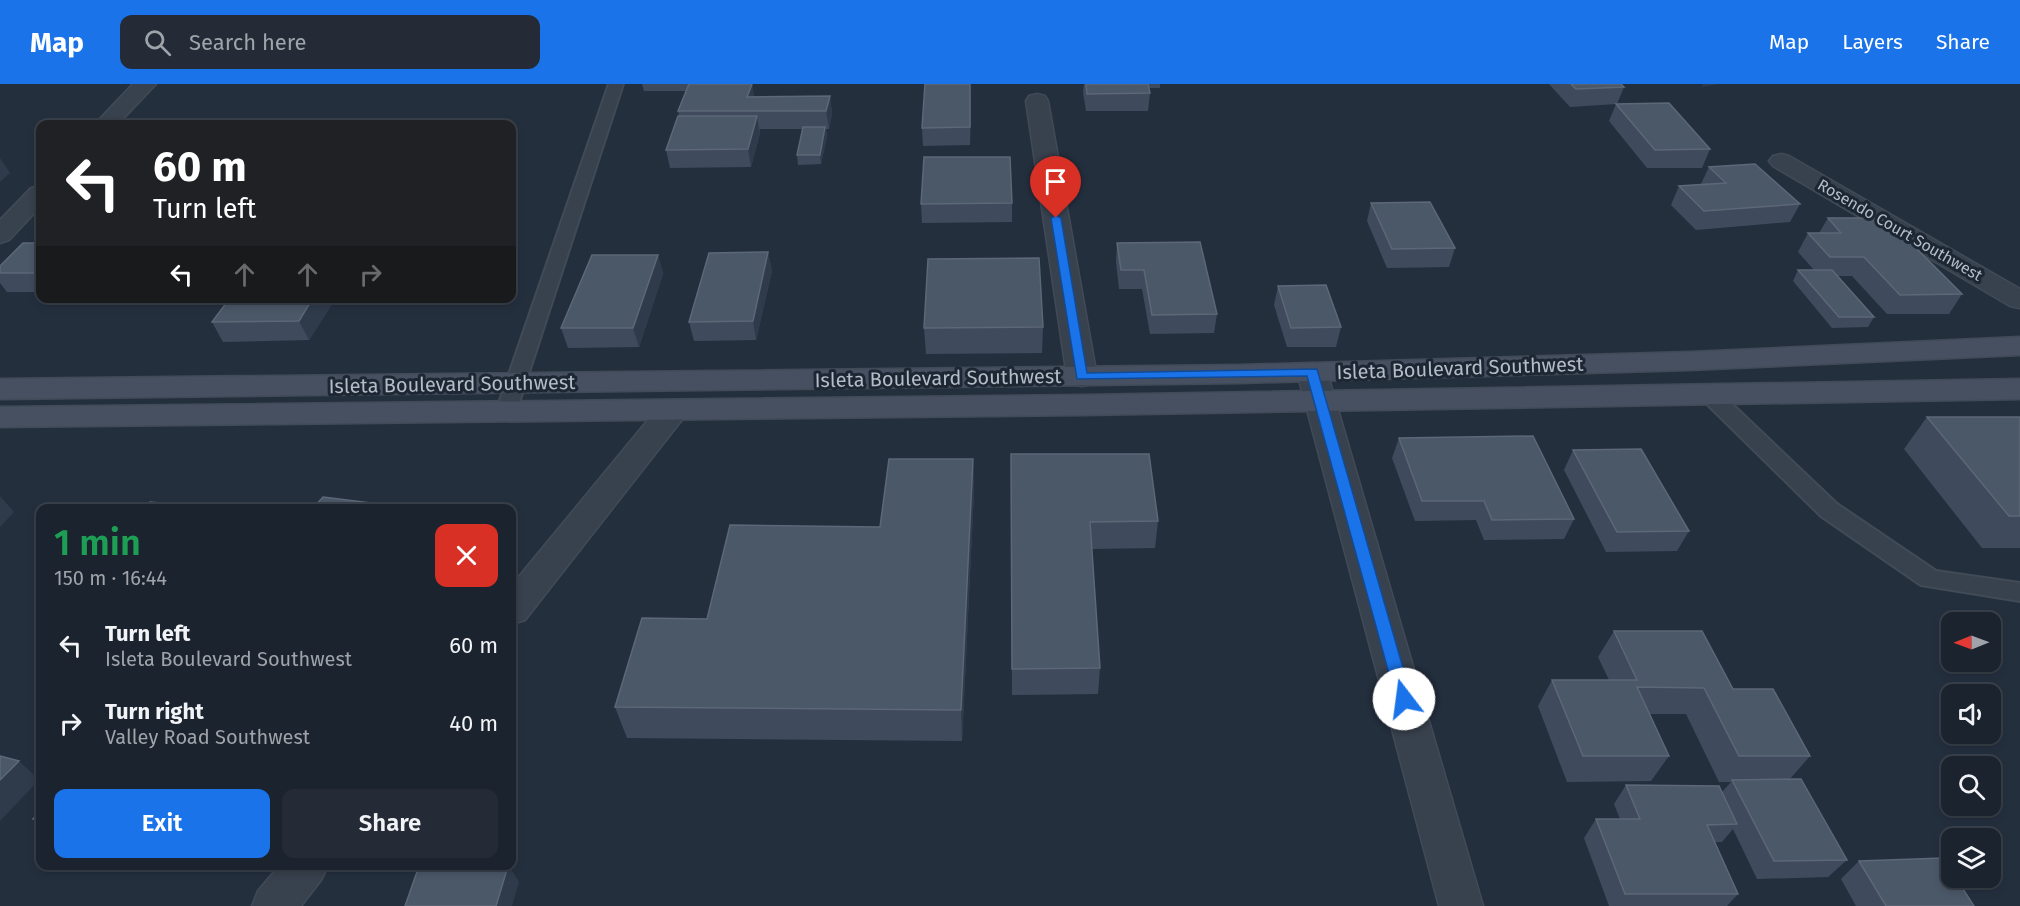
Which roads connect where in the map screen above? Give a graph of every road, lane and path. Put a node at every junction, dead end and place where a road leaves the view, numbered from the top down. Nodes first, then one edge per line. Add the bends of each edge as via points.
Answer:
1 (145, 84) edge
2 (616, 84) edge
3 (1037, 101) dead end
4 (110, 120) edge
5 (1781, 161) dead end
6 (36, 197) edge
7 (0, 235) edge
8 (2020, 300) edge
9 (2020, 346) edge
10 (1082, 377) junction
11 (516, 383) junction
12 (1316, 386) junction
13 (0, 389) edge
14 (2020, 390) edge
15 (1709, 394) junction
16 (672, 410) junction
17 (506, 412) junction
18 (0, 417) edge
19 (2020, 592) edge
20 (516, 605) edge
21 (303, 870) edge
22 (274, 906) edge
23 (1461, 906) edge

1 - 4 street
2 - 11 lane
3 - 10 street
5 - 8 street, Rosendo Court Southwest
6 - 7 street
9 - 12 main road, Isleta Boulevard Southwest via 1690,361
10 - 11 main road, Isleta Boulevard Southwest
10 - 12 main road, Isleta Boulevard Southwest
11 - 13 main road, Isleta Boulevard Southwest
11 - 17 lane
12 - 15 main road, Isleta Boulevard Southwest
12 - 16 main road, Isleta Boulevard Southwest
12 - 23 street
14 - 15 main road, Isleta Boulevard Southwest
15 - 19 lane via 1829,510 1930,579
16 - 17 main road, Isleta Boulevard Southwest
16 - 20 street
17 - 18 main road, Isleta Boulevard Southwest
21 - 22 street

